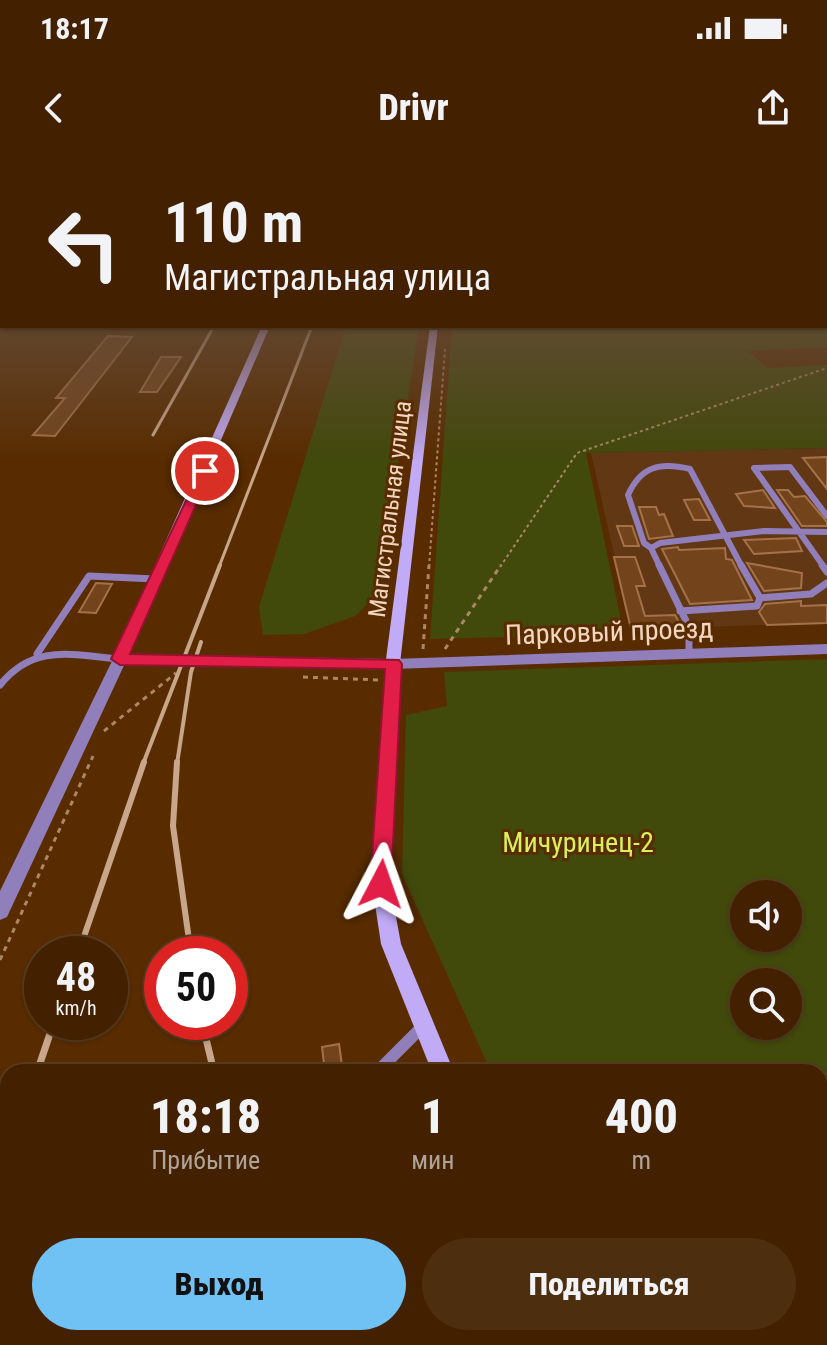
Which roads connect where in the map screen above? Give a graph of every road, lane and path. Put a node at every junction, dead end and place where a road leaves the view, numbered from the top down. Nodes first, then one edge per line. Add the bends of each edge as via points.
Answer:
1 (255, 351) edge
2 (431, 351) edge
3 (444, 351) edge
4 (827, 368) edge
5 (827, 516) edge
6 (796, 530) junction
7 (827, 532) edge
8 (726, 533) junction
9 (651, 548) junction
10 (827, 572) edge
11 (155, 579) junction
12 (827, 583) edge
13 (760, 598) junction
14 (680, 611) junction
15 (827, 649) edge
16 (433, 653) dead end
17 (443, 653) dead end
18 (37, 654) junction
19 (689, 654) junction
20 (418, 658) junction
21 (120, 659) junction
22 (178, 672) dead end
23 (393, 672) junction
24 (296, 677) dead end
25 (0, 685) edge
26 (99, 742) dead end
27 (93, 756) dead end
28 (0, 911) edge
29 (0, 960) edge
30 (424, 1026) junction
31 (385, 1064) edge
32 (440, 1064) edge

1 - 11 main road
2 - 23 main road, Магистральная улица
3 - 20 path
4 - 17 path via 577,453
5 - 6 lane via 790,467 754,468
6 - 7 lane
6 - 8 lane
6 - 10 lane
8 - 9 lane
8 - 9 lane via 690,469 646,468 635,477 628,495 644,543
8 - 13 lane
9 - 14 lane
11 - 18 lane via 89,576
11 - 21 main road
12 - 13 lane via 811,594
13 - 14 lane via 757,606
14 - 19 lane via 689,627
15 - 19 street, Парковый проезд
16 - 20 path
18 - 21 lane
18 - 25 lane via 19,662
19 - 20 street, Парковый проезд
20 - 23 street, Парковый проезд
21 - 23 main road
21 - 28 street
22 - 26 path via 106,728
23 - 24 path
23 - 30 main road, Магистральная улица via 381,884 391,944
27 - 29 path
30 - 31 lane
30 - 32 main road, Магистральная улица

